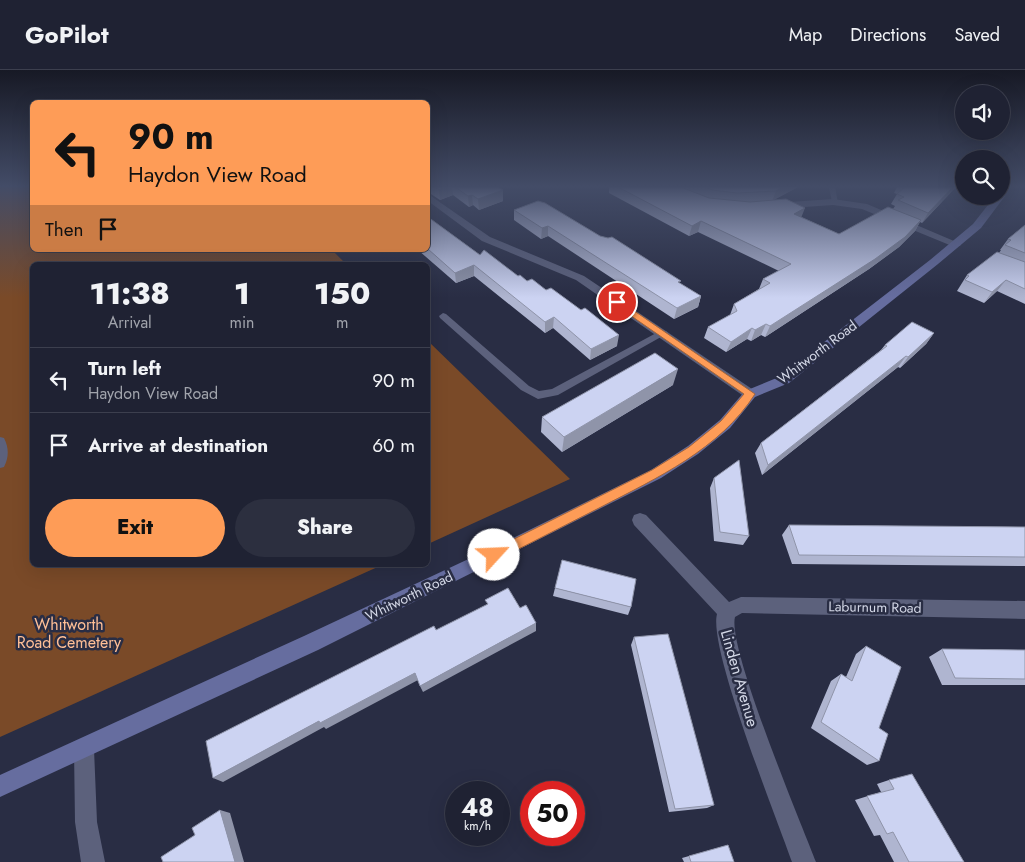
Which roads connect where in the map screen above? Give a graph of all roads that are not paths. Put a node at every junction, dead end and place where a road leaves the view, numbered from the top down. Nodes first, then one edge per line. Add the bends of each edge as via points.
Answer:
1 (463, 224) edge
2 (907, 224) edge
3 (977, 224) edge
4 (956, 244) junction
5 (443, 316) dead end
6 (663, 333) junction
7 (750, 394) junction
8 (0, 442) edge
9 (0, 464) edge
10 (640, 520) dead end
11 (1025, 610) edge
12 (727, 612) junction
13 (84, 749) junction
14 (0, 786) edge
15 (93, 862) edge
16 (804, 862) edge

1 - 6 street via 505,248 580,278
2 - 4 street
3 - 4 main road, Whitworth Road
4 - 7 main road, Whitworth Road via 784,380
5 - 6 lane via 525,388 538,395 554,392
6 - 7 street
7 - 13 main road, Whitworth Road via 725,424 693,450 616,496
8 - 9 lane via 3,447
10 - 12 street, Linden Avenue
11 - 12 street, Laburnum Road via 741,605
12 - 16 street, Linden Avenue via 725,633 739,684
13 - 14 main road, Whitworth Road
13 - 15 street via 86,822

